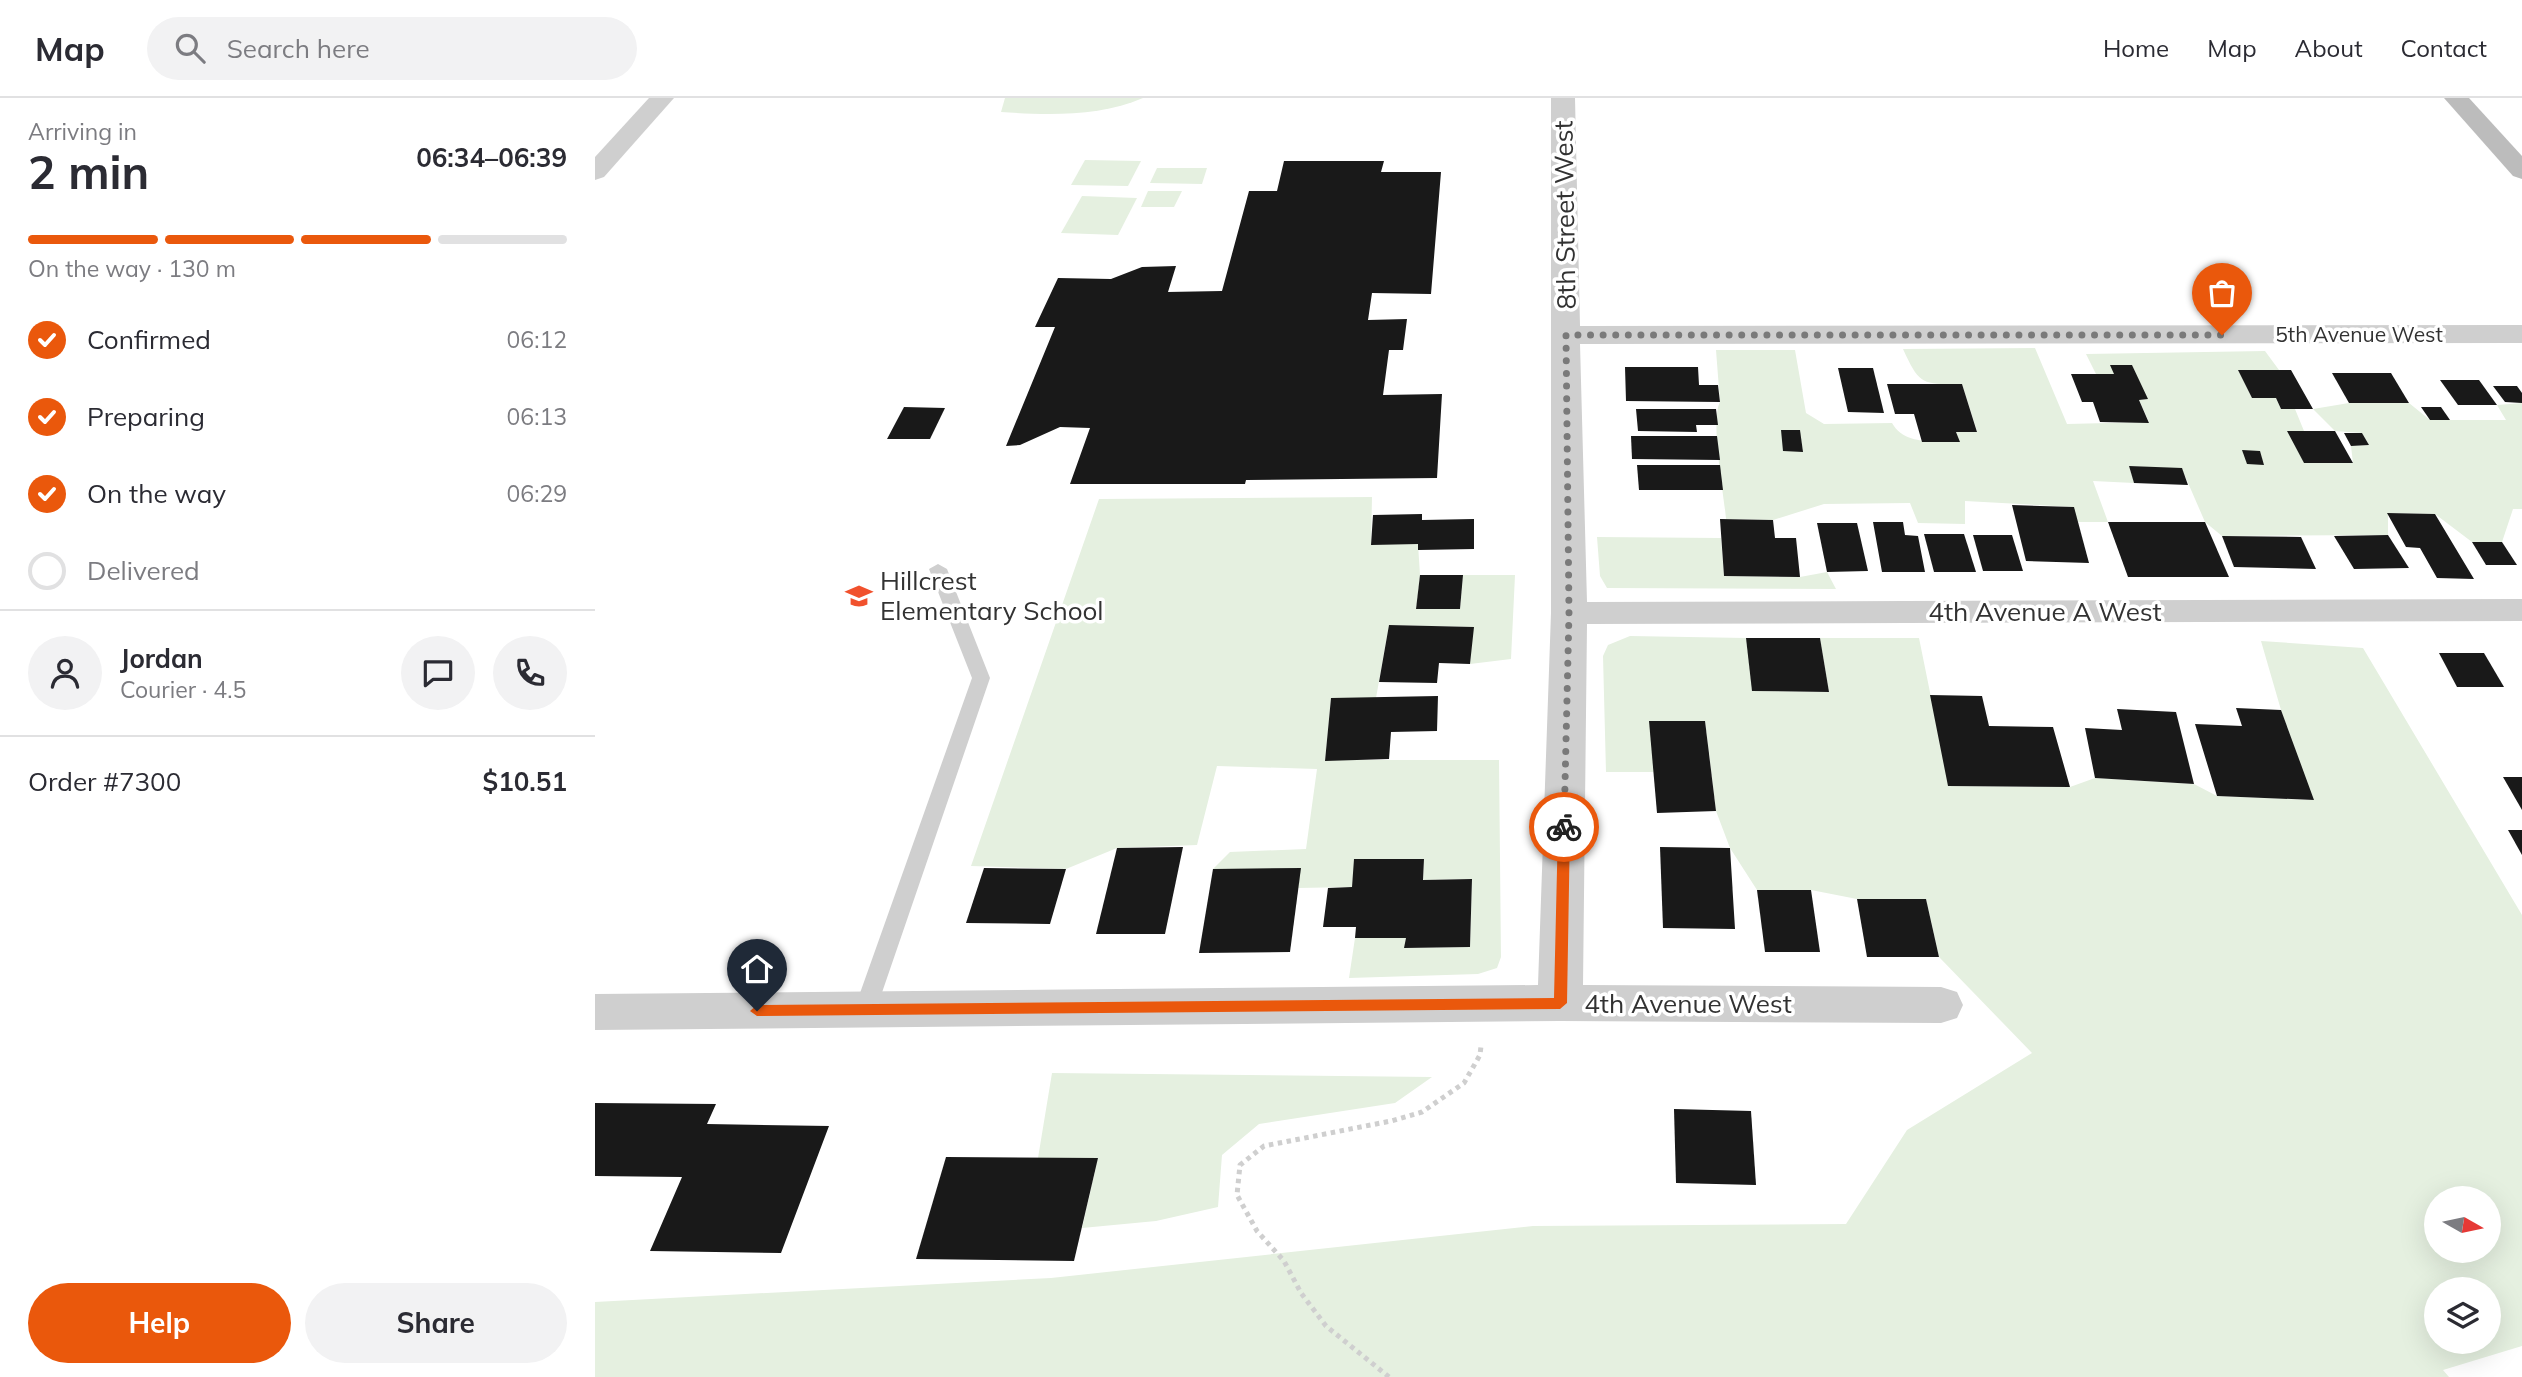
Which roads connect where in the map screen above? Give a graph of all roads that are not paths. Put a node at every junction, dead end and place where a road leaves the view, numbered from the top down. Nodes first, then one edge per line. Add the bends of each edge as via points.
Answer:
1 (662, 98) edge
2 (1563, 98) edge
3 (2456, 98) edge
4 (595, 172) edge
5 (2522, 172) edge
6 (2522, 334) edge
7 (1566, 335) junction
8 (938, 569) dead end
9 (2522, 610) edge
10 (1569, 613) junction
11 (1560, 1003) junction
12 (1941, 1005) dead end
13 (865, 1010) junction
14 (595, 1012) edge

1 - 4 street
2 - 7 street, 8th Street West
3 - 5 street
6 - 7 street, 5th Avenue West
7 - 10 street, 8th Street West
8 - 13 lane via 981,678
9 - 10 street, 4th Avenue A West
10 - 11 street, 8th Street West
11 - 12 street, 4th Avenue West
11 - 13 street, 4th Avenue West
13 - 14 street, 4th Avenue West

